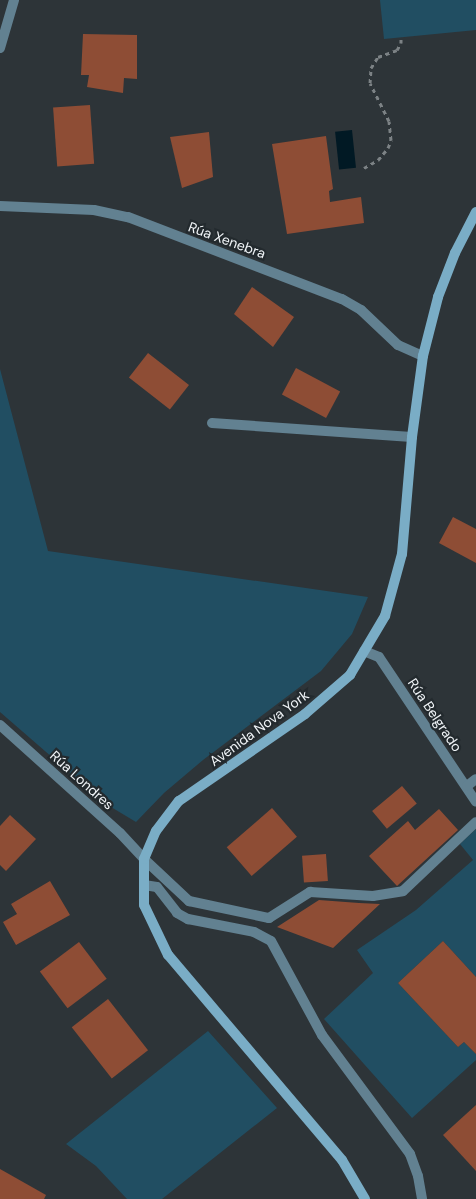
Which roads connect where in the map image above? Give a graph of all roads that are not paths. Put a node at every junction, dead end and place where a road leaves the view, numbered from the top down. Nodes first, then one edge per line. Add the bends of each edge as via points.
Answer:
1 (14, 0) edge
2 (4, 17) edge
3 (0, 48) edge
4 (0, 206) edge
5 (476, 212) edge
6 (423, 356) junction
7 (212, 423) dead end
8 (412, 438) junction
9 (364, 651) junction
10 (0, 725) edge
11 (476, 779) edge
12 (467, 786) junction
13 (476, 802) edge
14 (476, 822) edge
15 (144, 858) junction
16 (144, 885) junction
17 (365, 1199) edge
18 (422, 1199) edge

1 - 2 street
2 - 3 street
4 - 6 street, Rúa Xenebra via 94,210 128,218 342,298 398,345
5 - 6 main road, Avenida Nova York via 438,297
6 - 8 main road, Avenida Nova York
7 - 8 street
8 - 9 main road, Avenida Nova York via 402,554 384,616
9 - 12 street, Rúa Belgrado via 380,657
9 - 15 main road, Avenida Nova York via 350,676 305,714 180,801 156,831
10 - 15 street, Rúa Londres
11 - 12 street
12 - 13 street, Rúa Belgrado
14 - 15 street via 403,891 373,896 310,892 269,918 189,901
15 - 16 main road, Avenida Nova York
16 - 17 main road, Avenida Nova York via 144,905 168,955 342,1160
16 - 18 street via 157,887 177,913 188,919 254,932 271,941 322,1035 410,1154

